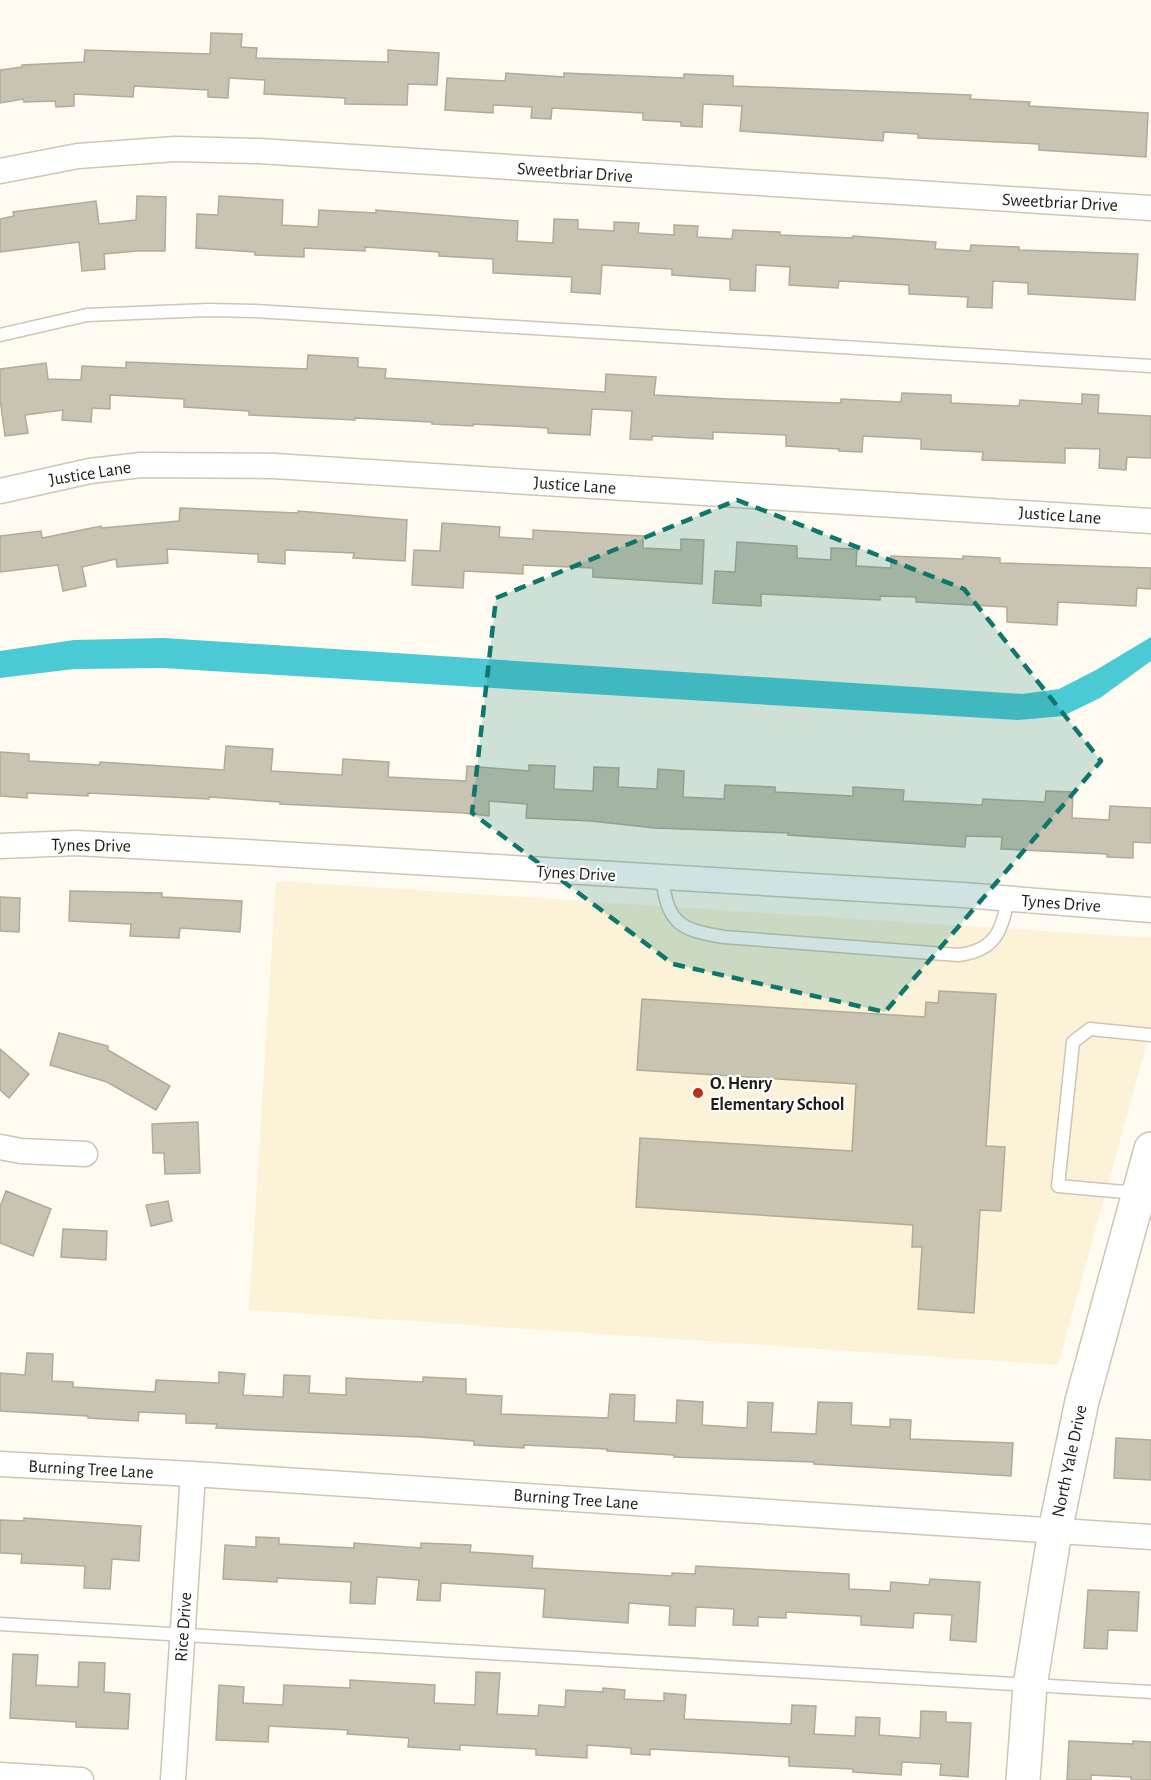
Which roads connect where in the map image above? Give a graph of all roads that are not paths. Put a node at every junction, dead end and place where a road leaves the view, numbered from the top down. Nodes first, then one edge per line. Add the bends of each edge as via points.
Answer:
1 (0, 171) edge
2 (1151, 207) edge
3 (0, 334) edge
4 (1151, 366) edge
5 (0, 491) edge
6 (1151, 521) edge
7 (0, 846) edge
8 (662, 878) junction
9 (1008, 899) junction
10 (1151, 910) edge
11 (1151, 1035) edge
12 (0, 1147) edge
13 (1151, 1149) edge
14 (85, 1154) dead end
15 (1141, 1213) edge
16 (0, 1464) edge
17 (193, 1474) junction
18 (1055, 1531) junction
19 (1151, 1537) edge
20 (0, 1624) edge
21 (182, 1636) junction
22 (1030, 1686) junction
23 (1151, 1692) edge
24 (0, 1775) edge
25 (81, 1780) edge
26 (173, 1780) edge
27 (1023, 1780) edge

1 - 2 street, Sweetbriar Drive via 78,156 175,149 259,151
3 - 4 lane via 87,315 255,311
5 - 6 street, Justice Lane via 90,471 141,465 274,466
7 - 8 street, Tynes Drive via 76,843
8 - 9 street, Tynes Drive
8 - 9 lane via 669,911 681,924 699,933 958,956 991,944 1003,922
9 - 10 street, Tynes Drive
11 - 15 lane via 1090,1029 1073,1042 1058,1186
12 - 14 street
13 - 15 street, North Yale Drive
15 - 18 street, North Yale Drive via 1082,1401
16 - 17 street, Burning Tree Lane
17 - 18 street, Burning Tree Lane
17 - 21 street, Rice Drive
18 - 19 street, Burning Tree Lane
18 - 22 street, North Yale Drive
20 - 21 lane
21 - 22 lane
21 - 26 street, Rice Drive
22 - 23 lane
22 - 27 street, North Yale Drive
24 - 25 street

